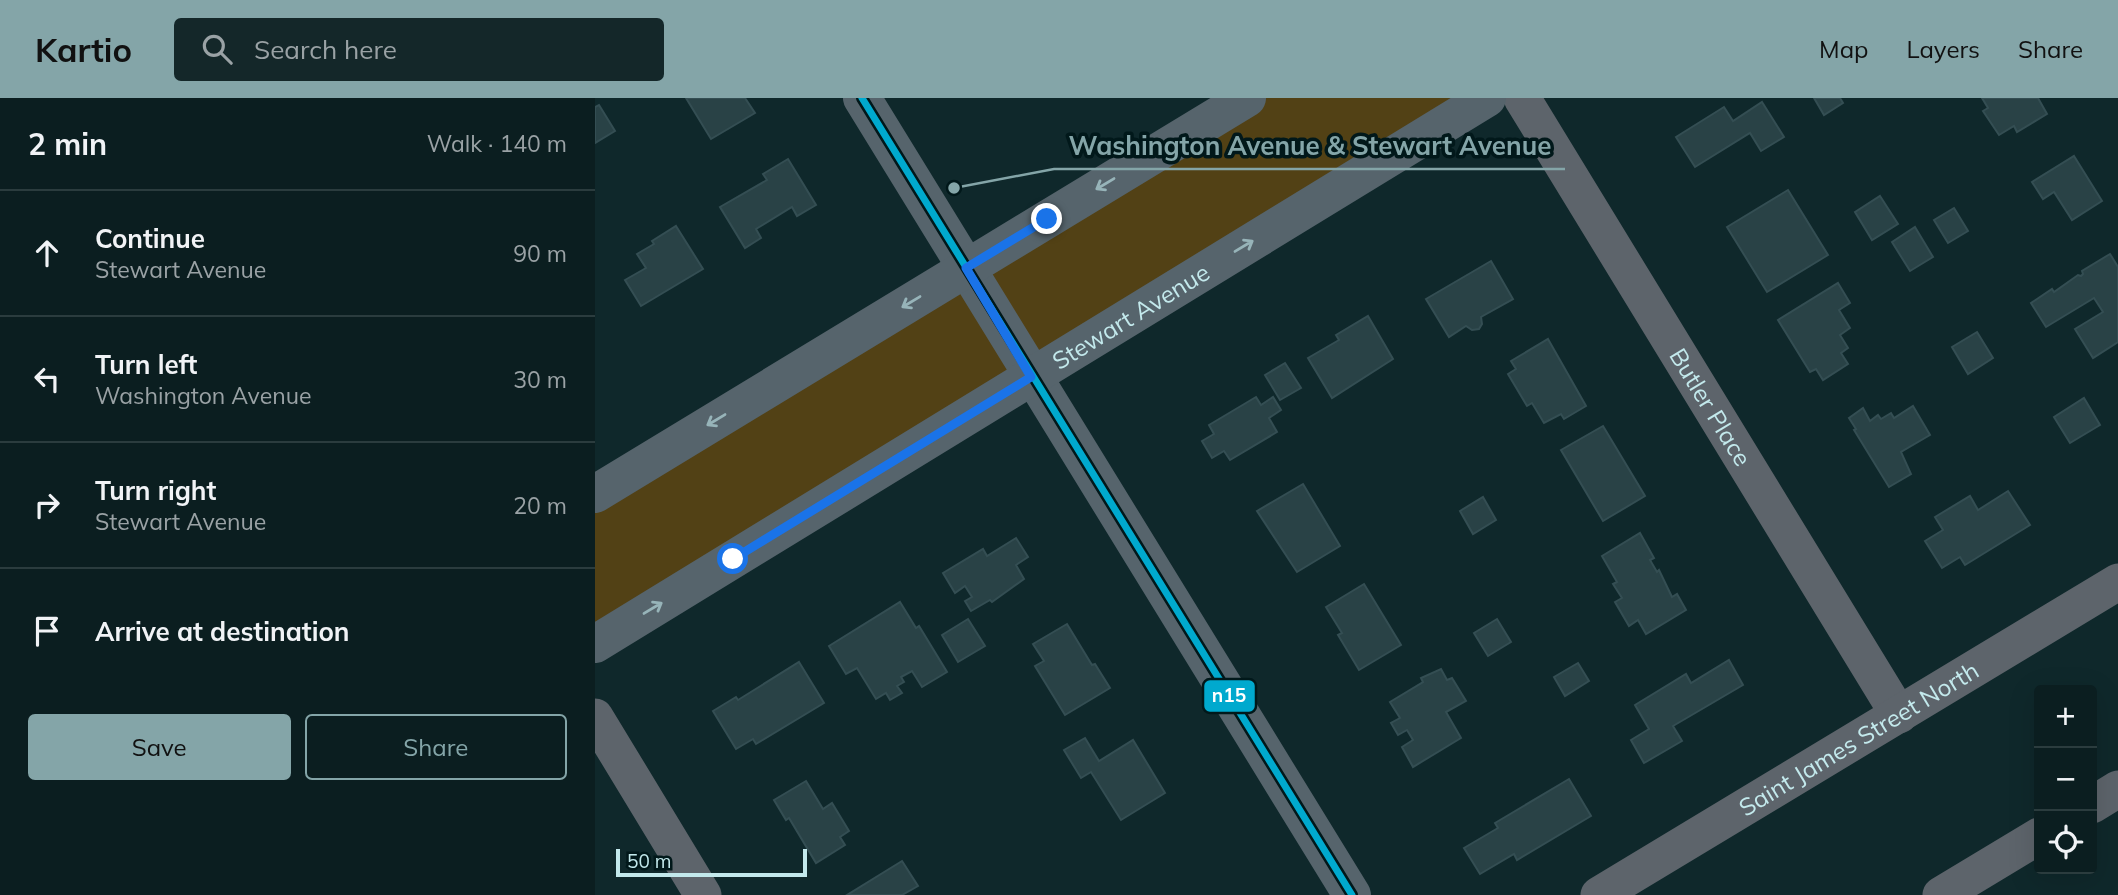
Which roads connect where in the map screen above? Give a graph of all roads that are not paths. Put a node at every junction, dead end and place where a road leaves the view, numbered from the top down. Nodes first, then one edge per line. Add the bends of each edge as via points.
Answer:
1 (862, 98) edge
2 (1247, 98) edge
3 (1487, 98) edge
4 (1522, 98) edge
5 (966, 268) junction
6 (1031, 377) junction
7 (595, 494) edge
8 (2118, 582) edge
9 (595, 644) edge
10 (1899, 715) junction
11 (595, 717) edge
12 (2118, 789) edge
13 (2097, 802) edge
14 (2034, 839) edge
15 (703, 895) edge
16 (1352, 895) edge
17 (1599, 895) edge
18 (1941, 895) edge

1 - 5 main road
2 -> 5 main road
6 -> 3 main road, Stewart Avenue
4 - 10 street, Butler Place
5 - 6 main road
5 -> 7 main road
9 -> 6 main road, Stewart Avenue
6 - 16 main road
8 - 10 street, Saint James Street North
10 - 17 street, Saint James Street North
11 - 15 street
12 - 13 street
14 - 18 street

